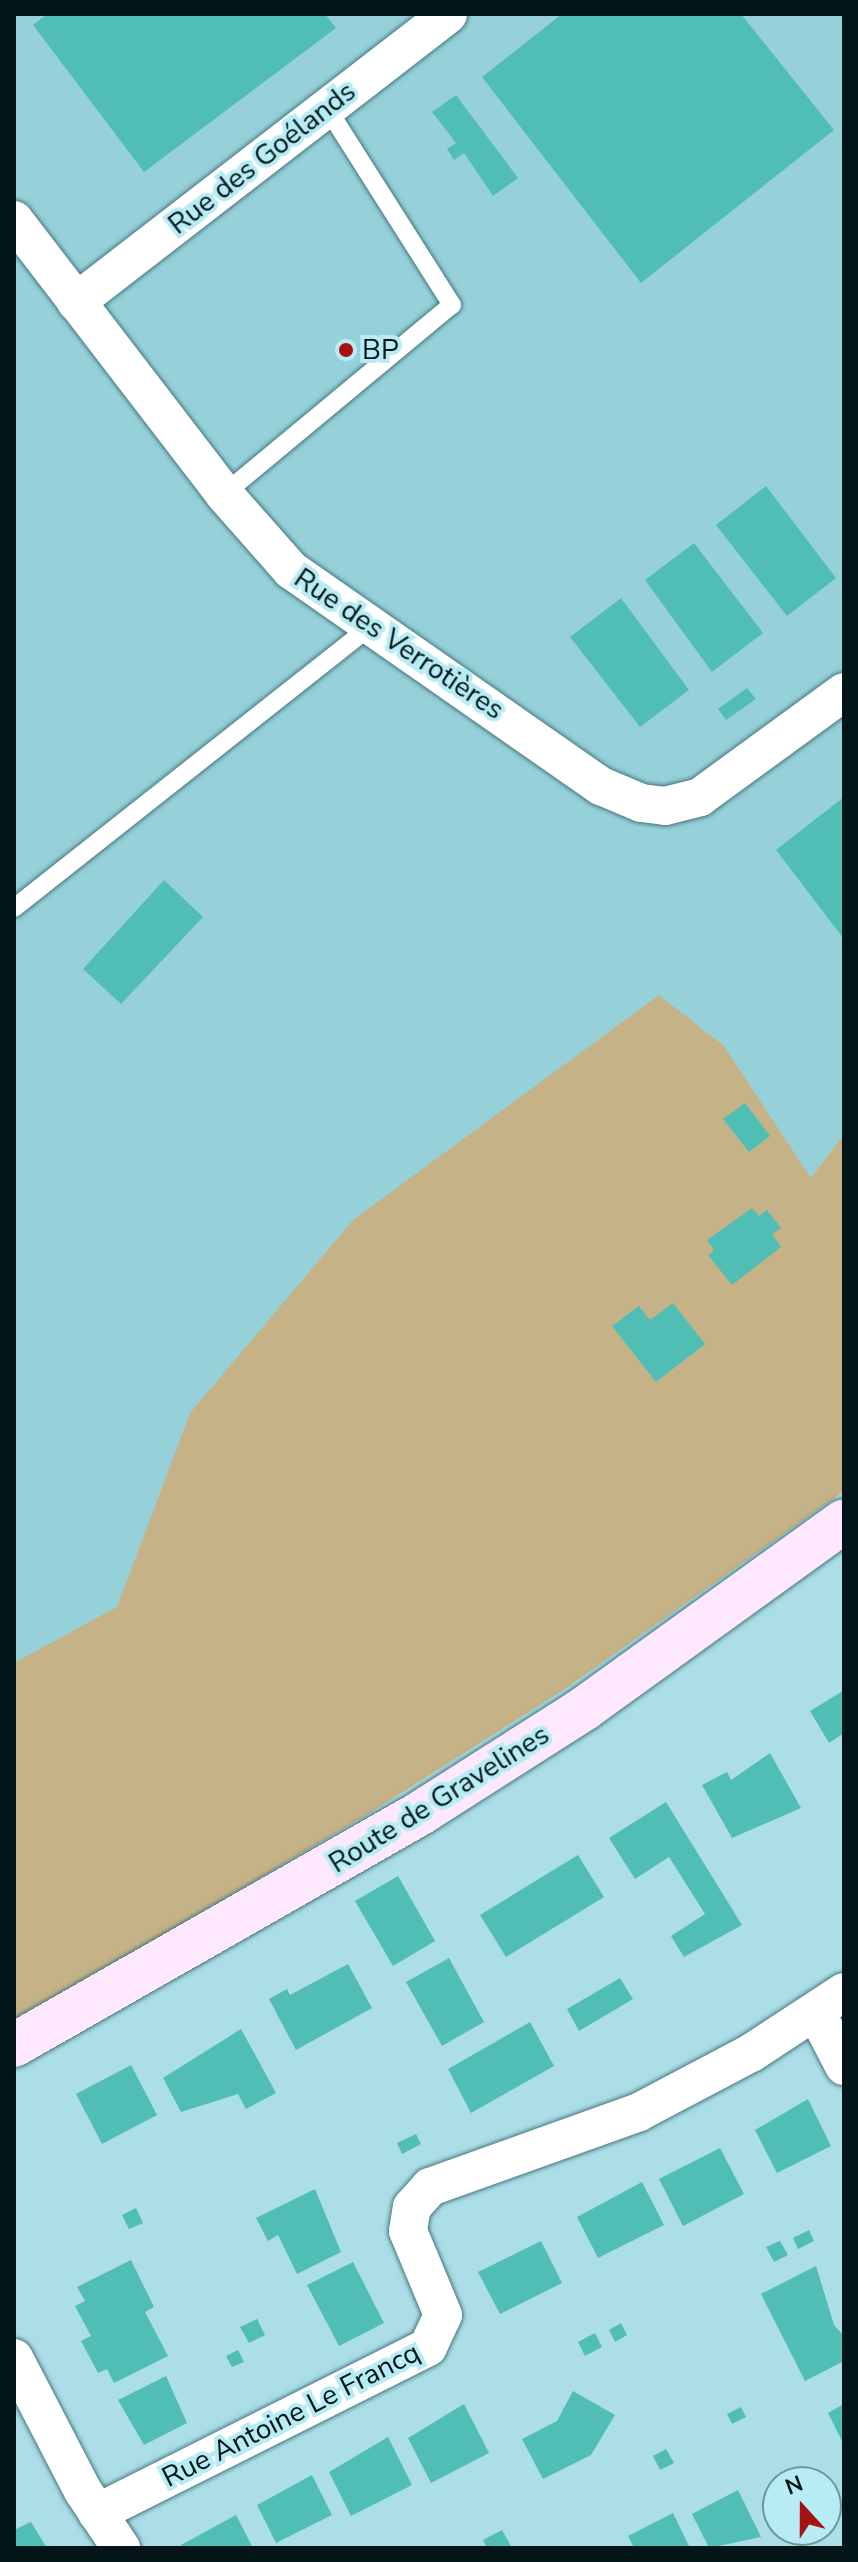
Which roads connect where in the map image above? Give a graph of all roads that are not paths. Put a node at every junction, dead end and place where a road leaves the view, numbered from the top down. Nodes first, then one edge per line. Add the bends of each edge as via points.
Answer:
1 (448, 14) edge
2 (327, 108) junction
3 (14, 220) edge
4 (76, 302) junction
5 (224, 494) junction
6 (369, 628) junction
7 (844, 692) edge
8 (14, 908) edge
9 (844, 1521) edge
10 (830, 2002) edge
11 (14, 2045) edge
12 (844, 2066) edge
13 (14, 2358) edge
14 (97, 2513) junction
15 (121, 2548) edge

1 - 2 street, Rue des Goélands
2 - 4 street, Rue des Goélands
2 - 5 lane via 452,305
3 - 4 street, Rue des Verrotières
4 - 5 street, Rue des Verrotières
5 - 6 street, Rue des Verrotières via 299,578
6 - 7 street, Rue des Verrotières via 601,786 641,803 683,803 715,789
6 - 8 lane
9 - 11 main road, Route de Gravelines via 585,1708 422,1812
10 - 12 street
10 - 14 street, Rue Antoine Le Francq via 639,2112 430,2187 412,2207 408,2231 441,2307 442,2326 428,2347
13 - 14 street
14 - 15 street

